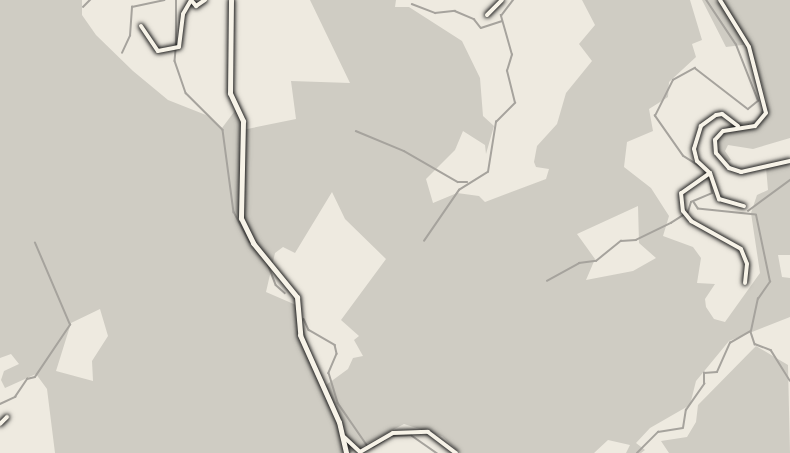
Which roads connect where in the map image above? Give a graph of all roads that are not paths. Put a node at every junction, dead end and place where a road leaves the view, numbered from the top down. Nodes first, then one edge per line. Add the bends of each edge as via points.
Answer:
1 (191, 0) edge
2 (205, 0) edge
3 (231, 0) edge
4 (502, 0) edge
5 (720, 0) edge
6 (487, 15) dead end
7 (141, 26) dead end
8 (738, 126) junction
9 (790, 161) edge
10 (710, 173) junction
11 (744, 206) dead end
12 (745, 283) dead end
13 (7, 417) dead end
14 (0, 423) edge
15 (344, 437) junction
16 (356, 452) edge
17 (346, 453) edge
18 (456, 453) edge

1 - 2 street via 196,6
1 - 7 street via 183,14 177,48 158,51
3 - 15 street via 230,93 243,122 241,218 253,243 294,292 300,334
4 - 6 street
5 - 8 street via 749,47 766,104 759,123
8 - 9 street via 726,129 715,140 716,153 729,168 760,171
8 - 10 street via 719,114 701,126 694,153
10 - 11 street via 718,199
10 - 12 street via 681,193 683,212 691,221 741,249 747,264
13 - 14 street
15 - 16 street
15 - 17 street
16 - 18 street via 410,430 440,437

